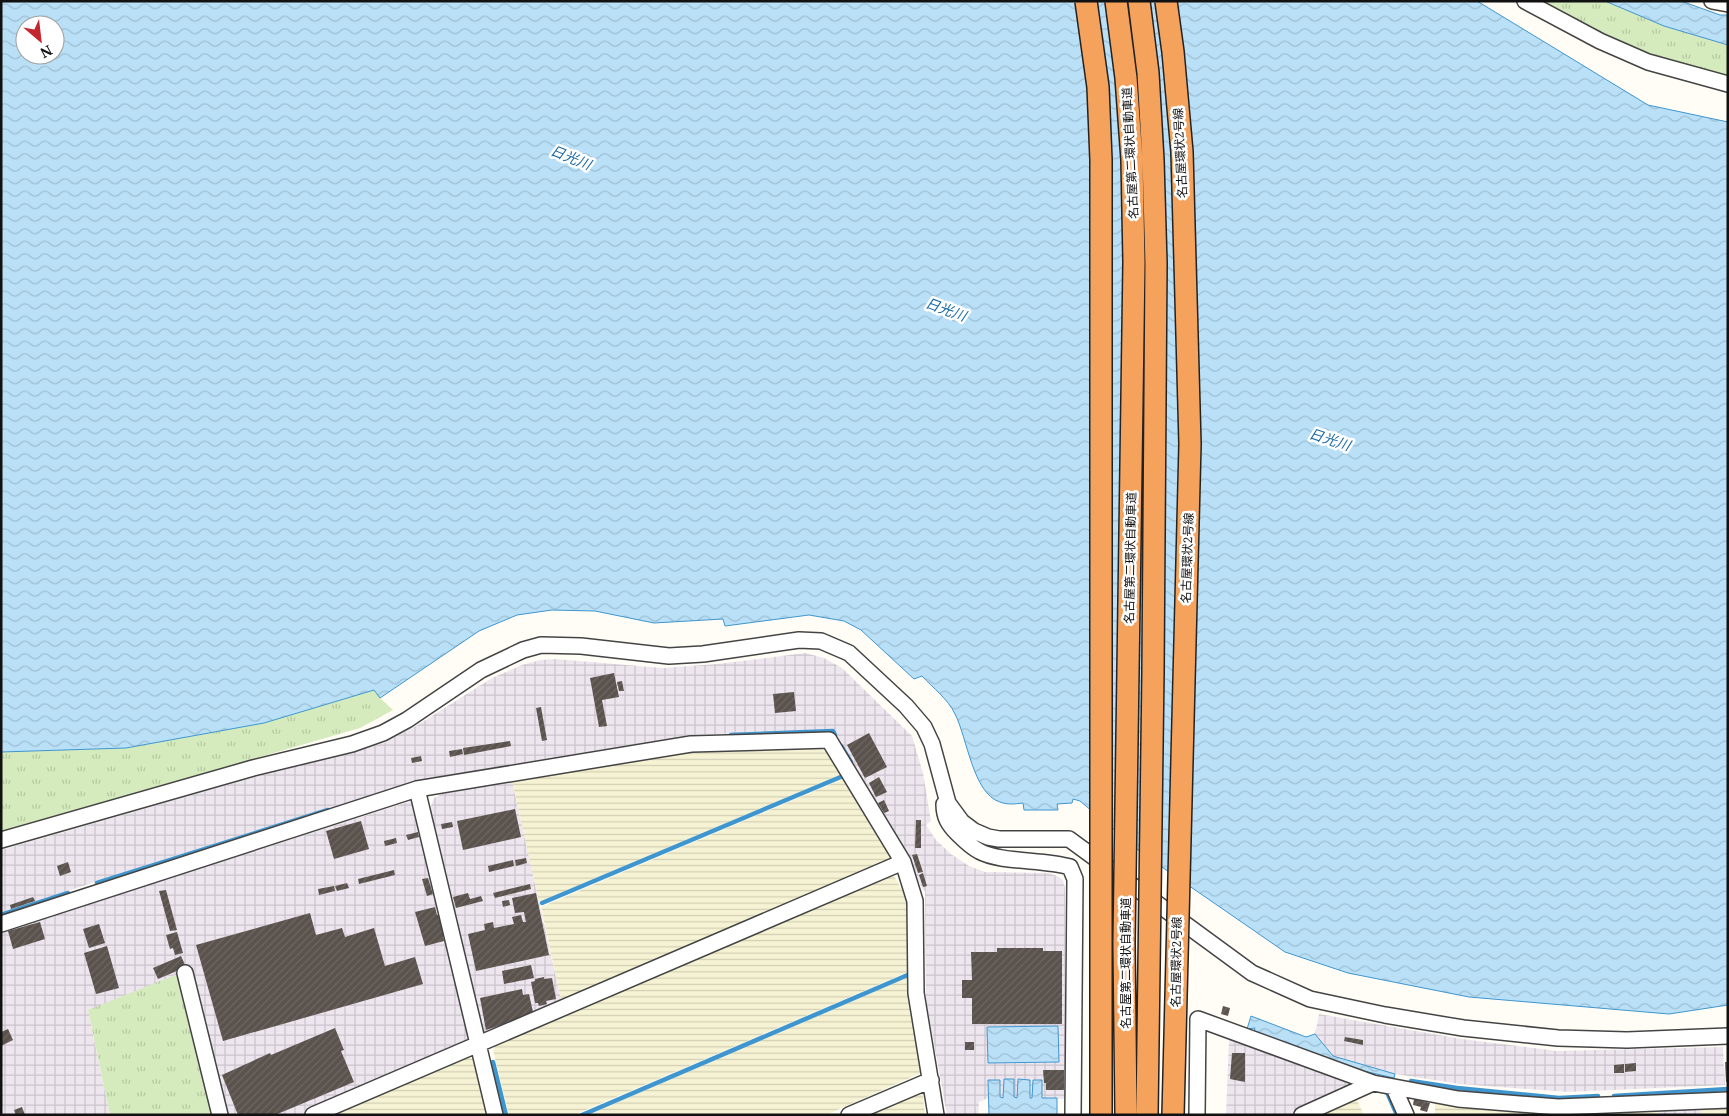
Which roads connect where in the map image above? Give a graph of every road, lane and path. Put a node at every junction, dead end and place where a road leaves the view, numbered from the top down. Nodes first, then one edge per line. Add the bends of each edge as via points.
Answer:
1 (1086, 1) edge
2 (1116, 1) edge
3 (1139, 1) edge
4 (1166, 1) edge
5 (1525, 1) edge
6 (1712, 1) edge
7 (1728, 4) edge
8 (1728, 84) edge
9 (944, 788) junction
10 (417, 789) junction
11 (1, 840) edge
12 (903, 862) junction
13 (1, 924) edge
14 (185, 973) dead end
15 (1728, 1036) edge
16 (478, 1045) junction
17 (931, 1080) junction
18 (1373, 1083) junction
19 (1394, 1088) junction
20 (1728, 1100) edge
21 (220, 1115) edge
22 (313, 1115) edge
23 (495, 1115) edge
24 (849, 1115) edge
25 (936, 1115) edge
26 (1073, 1115) edge
27 (1101, 1115) edge
28 (1126, 1115) edge
29 (1147, 1115) edge
30 (1173, 1115) edge
31 (1197, 1115) edge
32 (1302, 1115) edge
33 (1406, 1115) edge

1 - 27 highway, bridge via 1098,87 1101,160
2 - 28 highway, 名古屋第二環状自動車道, bridge via 1132,160 1134,262 1124,943
3 - 29 highway, 名古屋第二環状自動車道, bridge via 1148,73 1156,263
4 - 30 highway, 名古屋環状2号線, bridge via 1182,152 1190,444
5 - 8 street via 1600,41 1648,62
6 - 7 street
9 - 11 street via 924,727 849,653 821,641 798,640 669,656 541,645 481,670 383,733
9 - 15 street via 948,803 962,822 974,831 999,839 1069,838 1252,973 1310,999 1453,1026 1558,1038 1628,1040
9 - 26 street via 944,815 953,829 980,852 1070,867 1075,879
10 - 12 street via 691,744 828,740
10 - 13 street
10 - 16 street
12 - 16 street
12 - 17 street via 915,900 916,992
14 - 21 street
16 - 22 street
16 - 23 street
17 - 24 street
17 - 25 street
18 - 19 street
18 - 31 street via 1198,1018
18 - 32 street
19 - 20 street via 1458,1099 1558,1107
19 - 33 street

